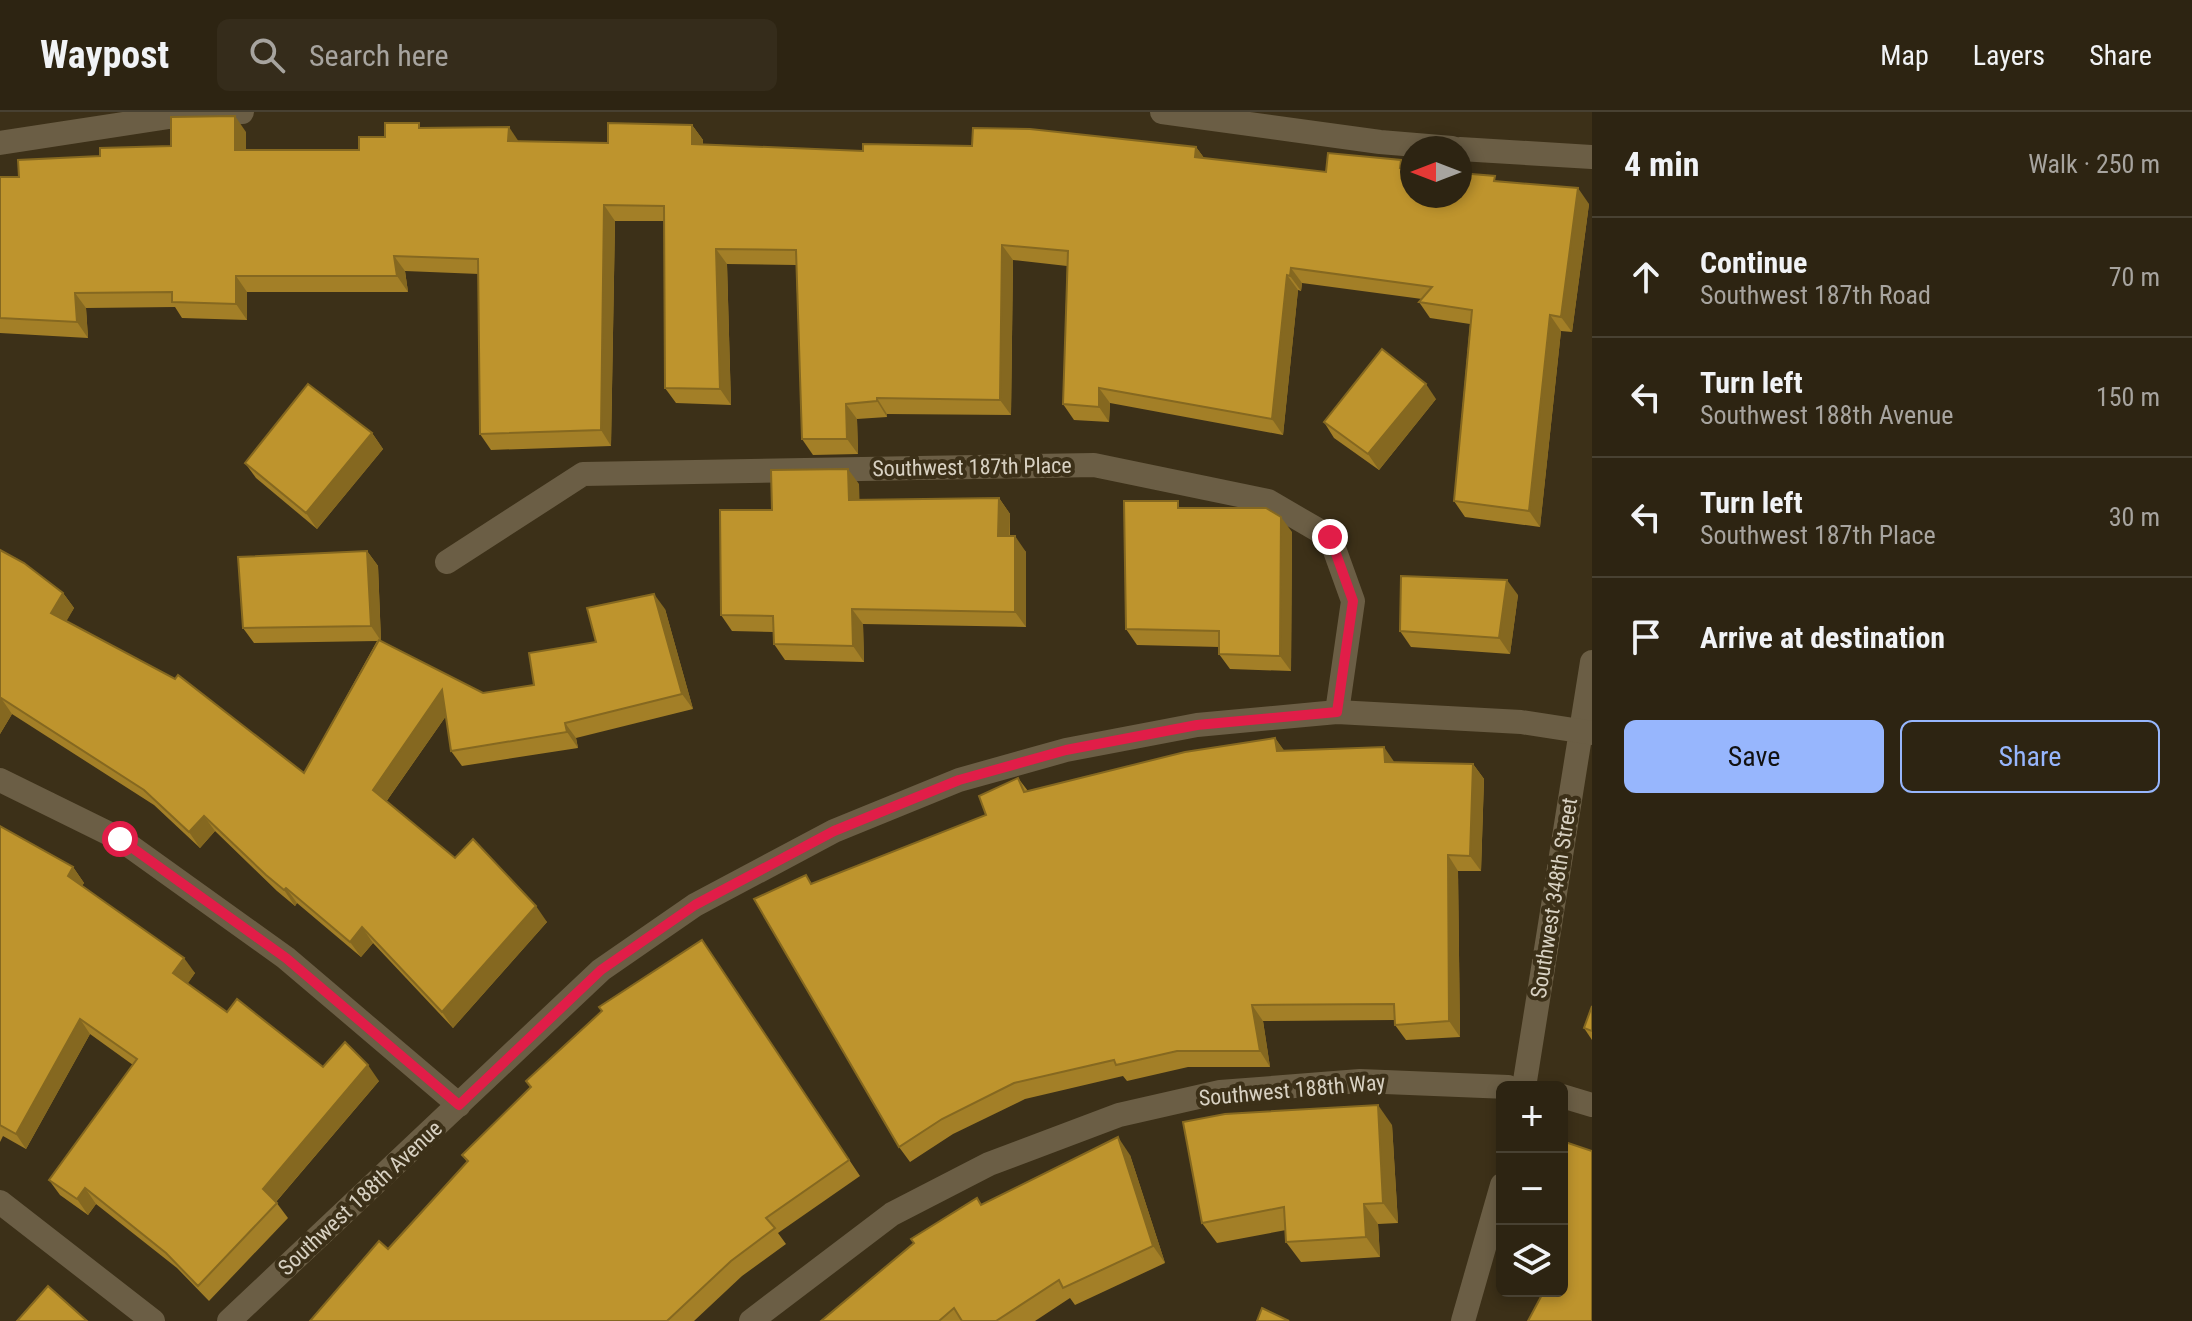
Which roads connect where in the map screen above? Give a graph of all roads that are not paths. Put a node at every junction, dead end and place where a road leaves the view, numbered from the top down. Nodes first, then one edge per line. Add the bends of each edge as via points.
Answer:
1 (242, 112) edge
2 (1162, 112) edge
3 (0, 143) edge
4 (1400, 144) edge
5 (1472, 150) edge
6 (1592, 157) edge
7 (447, 562) dead end
8 (1592, 662) edge
9 (1337, 712) junction
10 (1586, 732) edge
11 (0, 780) edge
12 (1525, 1081) edge
13 (1496, 1087) edge
14 (1568, 1098) edge
15 (459, 1105) junction
16 (1592, 1105) edge
17 (0, 1202) edge
18 (1496, 1206) edge
19 (153, 1321) edge
20 (229, 1321) edge
21 (751, 1321) edge
22 (1463, 1321) edge

1 - 3 street via 169,117
2 - 4 street
5 - 6 street
7 - 9 street, Southwest 187th Place via 583,474 1094,465 1268,501 1330,537 1353,601
8 - 10 street, Southwest 348th Street
9 - 10 street, Southwest 188th Avenue via 1521,722
9 - 15 street, Southwest 188th Avenue via 1197,725 1066,750 959,780 834,831 695,905 601,970
10 - 12 street, Southwest 348th Street
11 - 15 street via 133,848 286,958
13 - 21 street, Southwest 188th Way via 1360,1081 1220,1092 1119,1115 989,1164 892,1214
14 - 16 street
15 - 20 street, Southwest 188th Avenue
17 - 19 street
18 - 22 street

